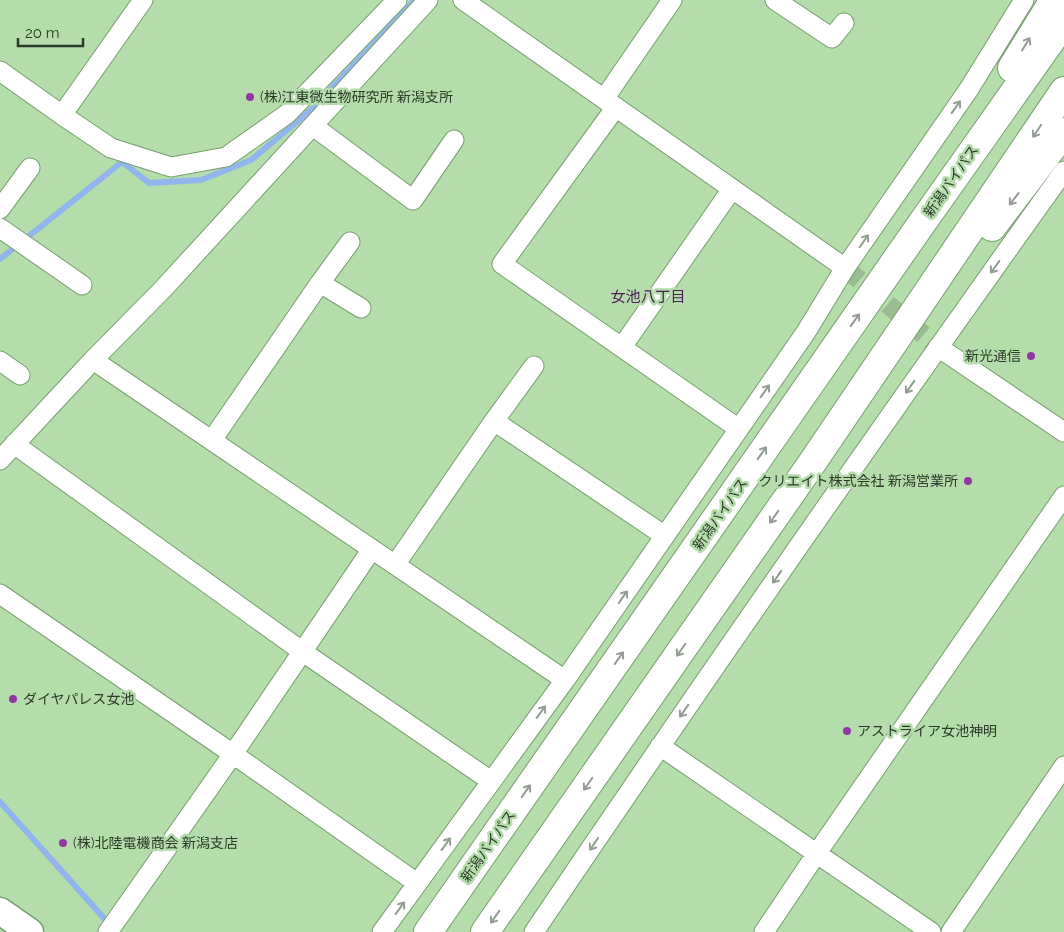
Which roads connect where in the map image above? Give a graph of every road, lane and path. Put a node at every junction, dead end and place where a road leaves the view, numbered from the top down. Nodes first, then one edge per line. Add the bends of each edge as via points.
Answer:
1 (143, 0) edge
2 (397, 0) edge
3 (428, 0) edge
4 (463, 0) edge
5 (672, 0) edge
6 (775, 0) edge
7 (1024, 0) edge
8 (1054, 0) edge
9 (1064, 22) edge
10 (844, 23) dead end
11 (0, 71) edge
12 (1064, 91) edge
13 (610, 103) junction
14 (62, 115) junction
15 (313, 126) junction
16 (1064, 132) edge
17 (454, 140) dead end
18 (30, 168) dead end
19 (1064, 171) edge
20 (732, 189) junction
21 (0, 209) edge
22 (922, 222) junction
23 (0, 228) edge
24 (350, 242) dead end
25 (845, 268) junction
26 (320, 283) junction
27 (82, 285) dead end
28 (361, 308) dead end
29 (622, 347) junction
30 (938, 347) junction
31 (93, 360) junction
32 (0, 361) edge
33 (534, 366) dead end
34 (20, 375) dead end
35 (494, 421) junction
36 (739, 428) junction
37 (1064, 432) edge
38 (212, 440) junction
39 (14, 444) junction
40 (0, 460) edge
41 (812, 463) junction
42 (1064, 496) edge
43 (665, 536) junction
44 (372, 549) junction
45 (395, 565) junction
46 (0, 594) edge
47 (302, 652) junction
48 (565, 680) junction
49 (660, 746) junction
50 (233, 754) junction
51 (1064, 766) edge
52 (492, 781) junction
53 (817, 853) junction
54 (417, 883) junction
55 (0, 911) edge
56 (30, 932) edge
57 (108, 932) edge
58 (382, 932) edge
59 (428, 932) edge
60 (485, 932) edge
61 (534, 932) edge
62 (764, 932) edge
63 (931, 932) edge
64 (950, 932) edge

1 - 14 street
2 - 14 street via 287,114 226,157 170,168 111,148
3 - 15 street
4 - 13 street
5 - 13 street
6 - 10 street via 832,38
25 -> 7 street via 969,89
22 -> 8 highway
9 - 22 highway, 新潟バイパス
11 - 14 street
12 -> 41 highway
13 - 20 street
13 - 29 street via 502,264
15 - 17 street via 413,200
15 - 31 street
16 -> 41 highway
18 - 21 street
19 -> 30 street
20 - 25 street
20 - 29 street
59 -> 22 highway, 新潟バイパス
23 - 27 street
24 - 26 street
36 -> 25 street via 806,332
26 - 28 street
26 - 38 street
29 - 36 street
30 - 37 street
30 -> 49 street
31 - 38 street
31 - 39 street
32 - 34 street
33 - 35 street
35 - 43 street
35 - 45 street
36 - 43 street
38 - 44 street
39 - 40 street
39 - 47 street
41 -> 60 highway
42 - 53 street
48 -> 43 street
44 - 45 street
44 - 47 street
45 - 48 street
46 - 50 street
47 - 50 street
47 - 52 street
52 -> 48 street
49 - 53 street
49 -> 61 street
50 - 54 street
50 - 57 street
51 - 64 street
54 -> 52 street
53 - 62 street
53 - 63 street
58 -> 54 street
55 - 56 street

